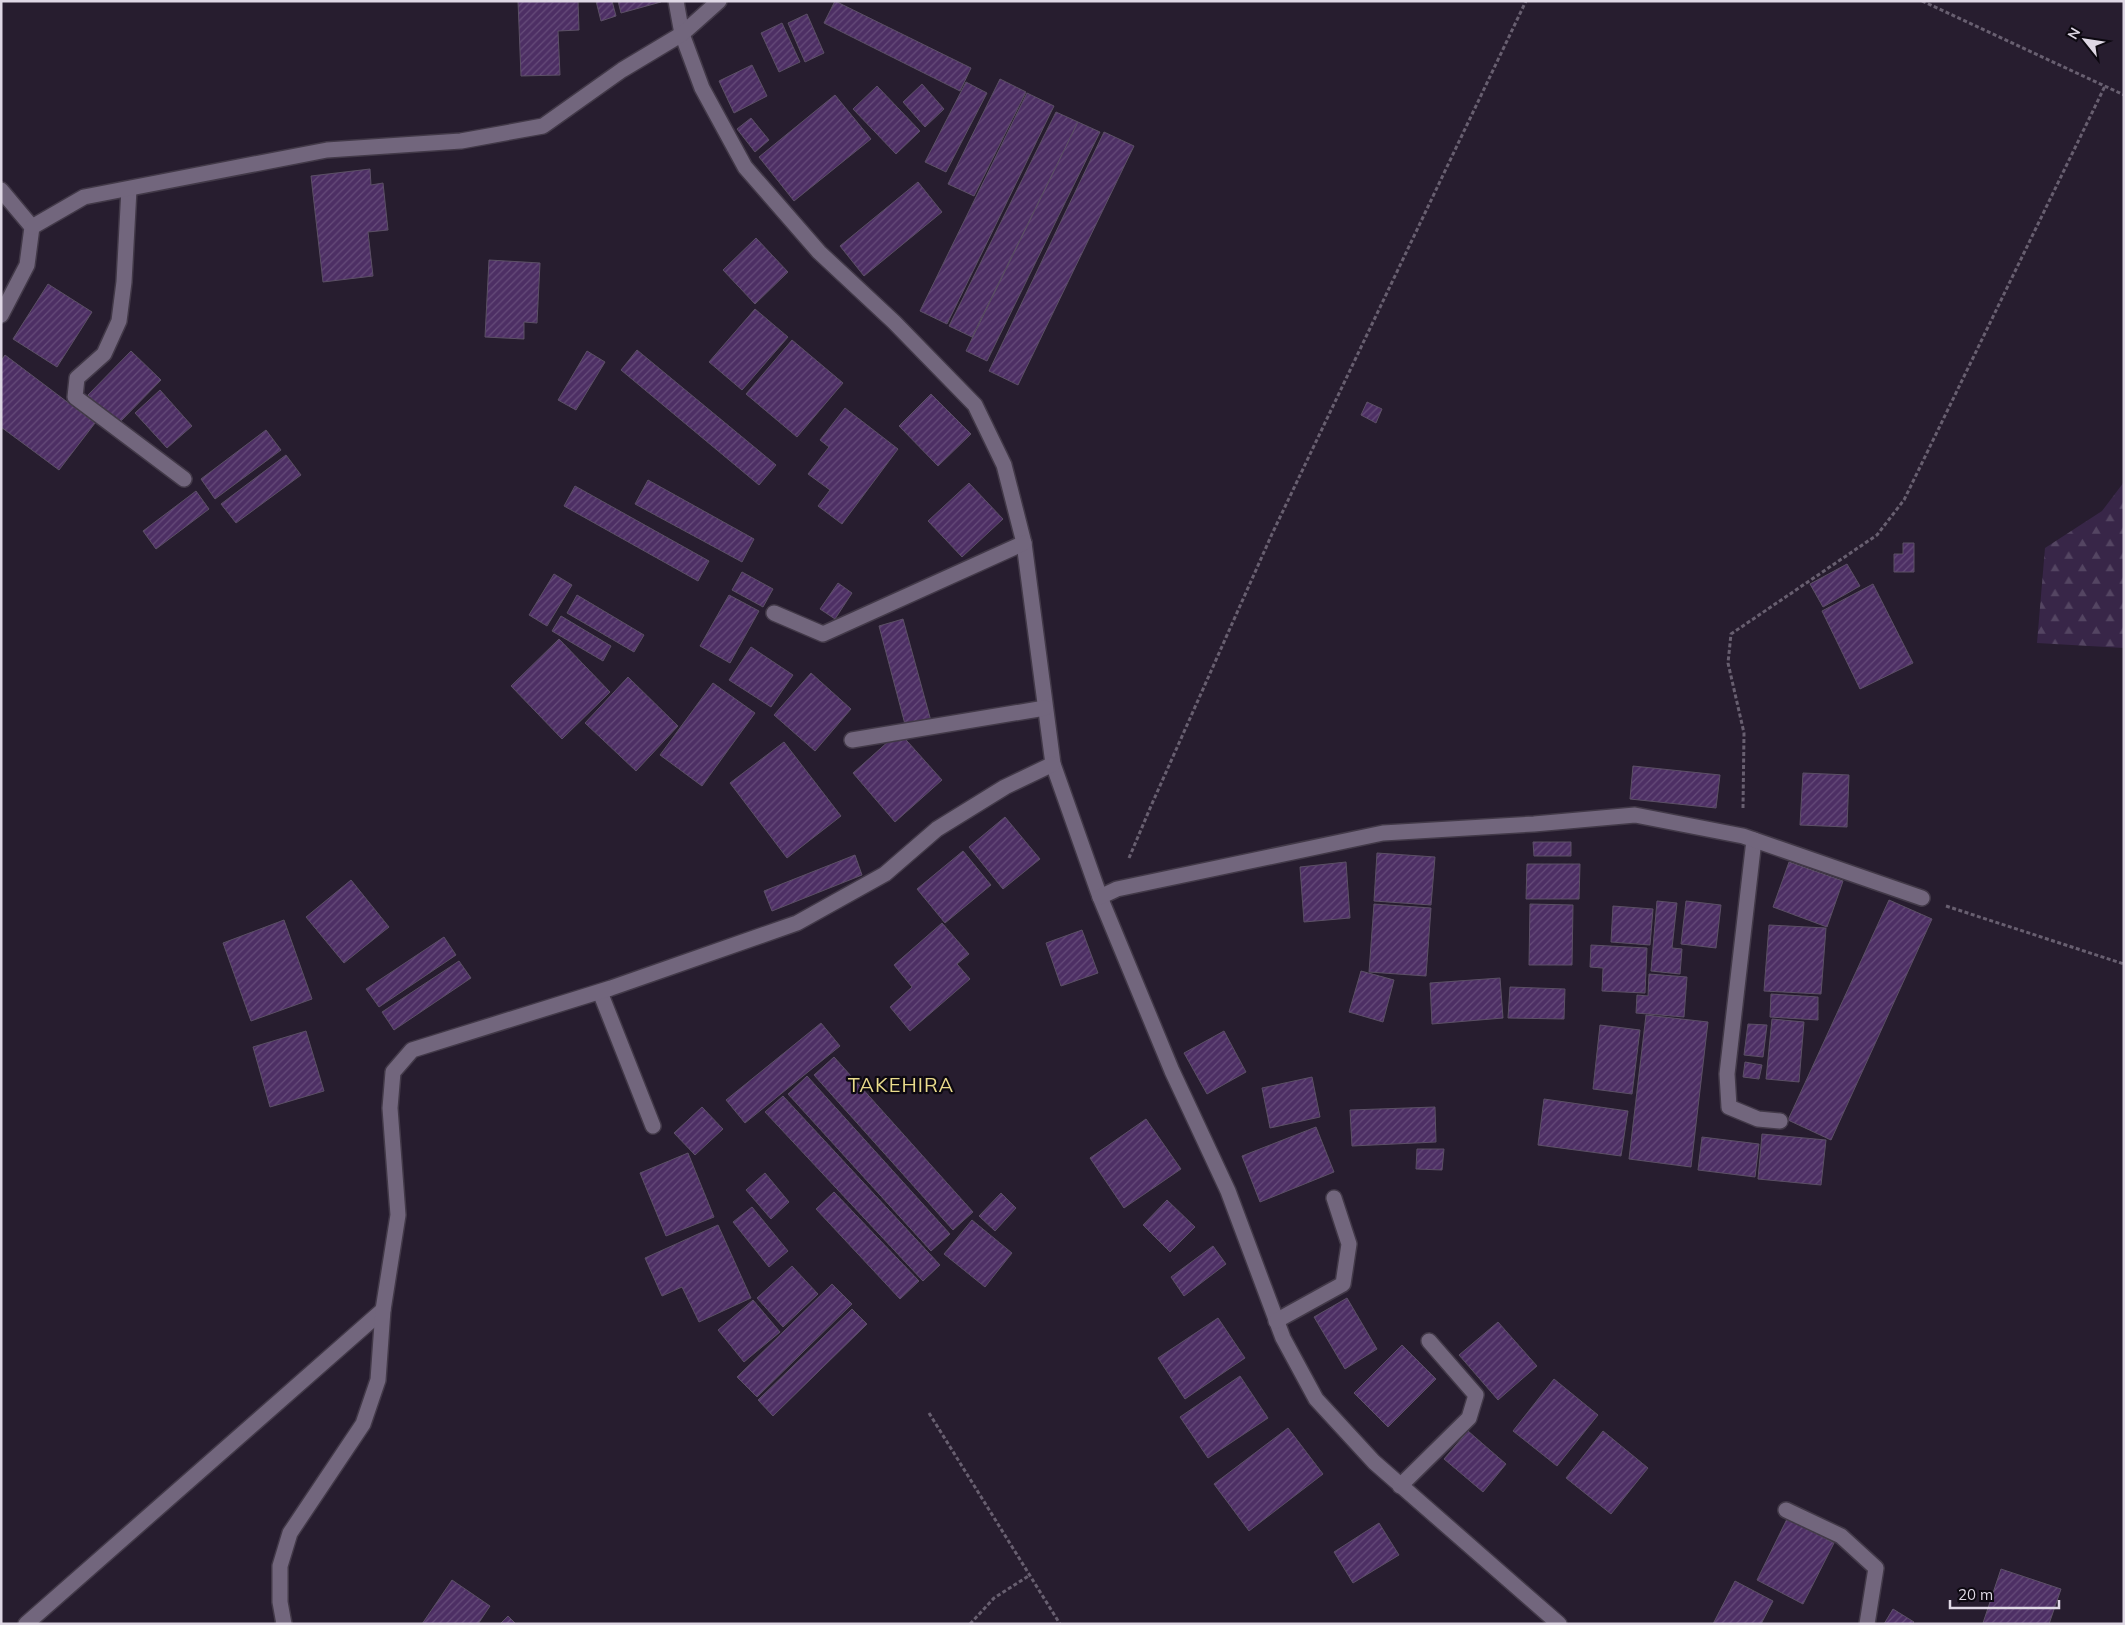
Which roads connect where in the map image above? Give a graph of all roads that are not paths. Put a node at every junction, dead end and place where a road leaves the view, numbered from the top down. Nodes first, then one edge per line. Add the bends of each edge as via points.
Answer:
1 (676, 1) edge
2 (719, 1) edge
3 (682, 34) junction
4 (129, 189) junction
5 (1, 190) edge
6 (32, 227) junction
7 (1, 315) edge
8 (184, 479) dead end
9 (1024, 543) junction
10 (774, 613) dead end
11 (1045, 708) junction
12 (852, 740) dead end
13 (1053, 764) junction
14 (1748, 838) junction
15 (1100, 897) junction
16 (1922, 898) road end
17 (600, 992) junction
18 (1780, 1121) dead end
19 (653, 1126) dead end
20 (1334, 1198) dead end
21 (383, 1310) junction
22 (1276, 1321) junction
23 (1429, 1341) dead end
24 (1400, 1486) junction
25 (1786, 1510) dead end
26 (26, 1624) edge
27 (284, 1624) edge
28 (1559, 1624) edge
29 (1867, 1624) edge

1 - 3 street
2 - 3 street
3 - 4 street via 622,70 543,126 461,141 327,150
3 - 9 street via 702,88 745,167 819,252 894,322 974,405 1004,466
4 - 6 street via 84,197
4 - 8 street via 119,320 104,354 77,378 75,397
5 - 6 street
6 - 7 street via 27,265
9 - 10 street via 823,634
9 - 11 street
11 - 12 street
11 - 13 street
13 - 15 street
13 - 17 street via 1005,787 937,829 885,874 797,922
14 - 15 street via 1635,815 1383,833 1117,889
14 - 16 street
14 - 18 street via 1727,1074 1729,1106 1758,1119
15 - 22 street via 1172,1071 1228,1191
17 - 19 street
17 - 21 street via 412,1050 394,1072 390,1108 398,1215
20 - 22 street via 1349,1244 1343,1284
21 - 26 street
21 - 27 street via 378,1380 363,1424 290,1533 280,1566
22 - 24 street via 1316,1399
23 - 24 street via 1476,1395 1469,1418
24 - 28 street
25 - 29 street via 1841,1536 1876,1568

